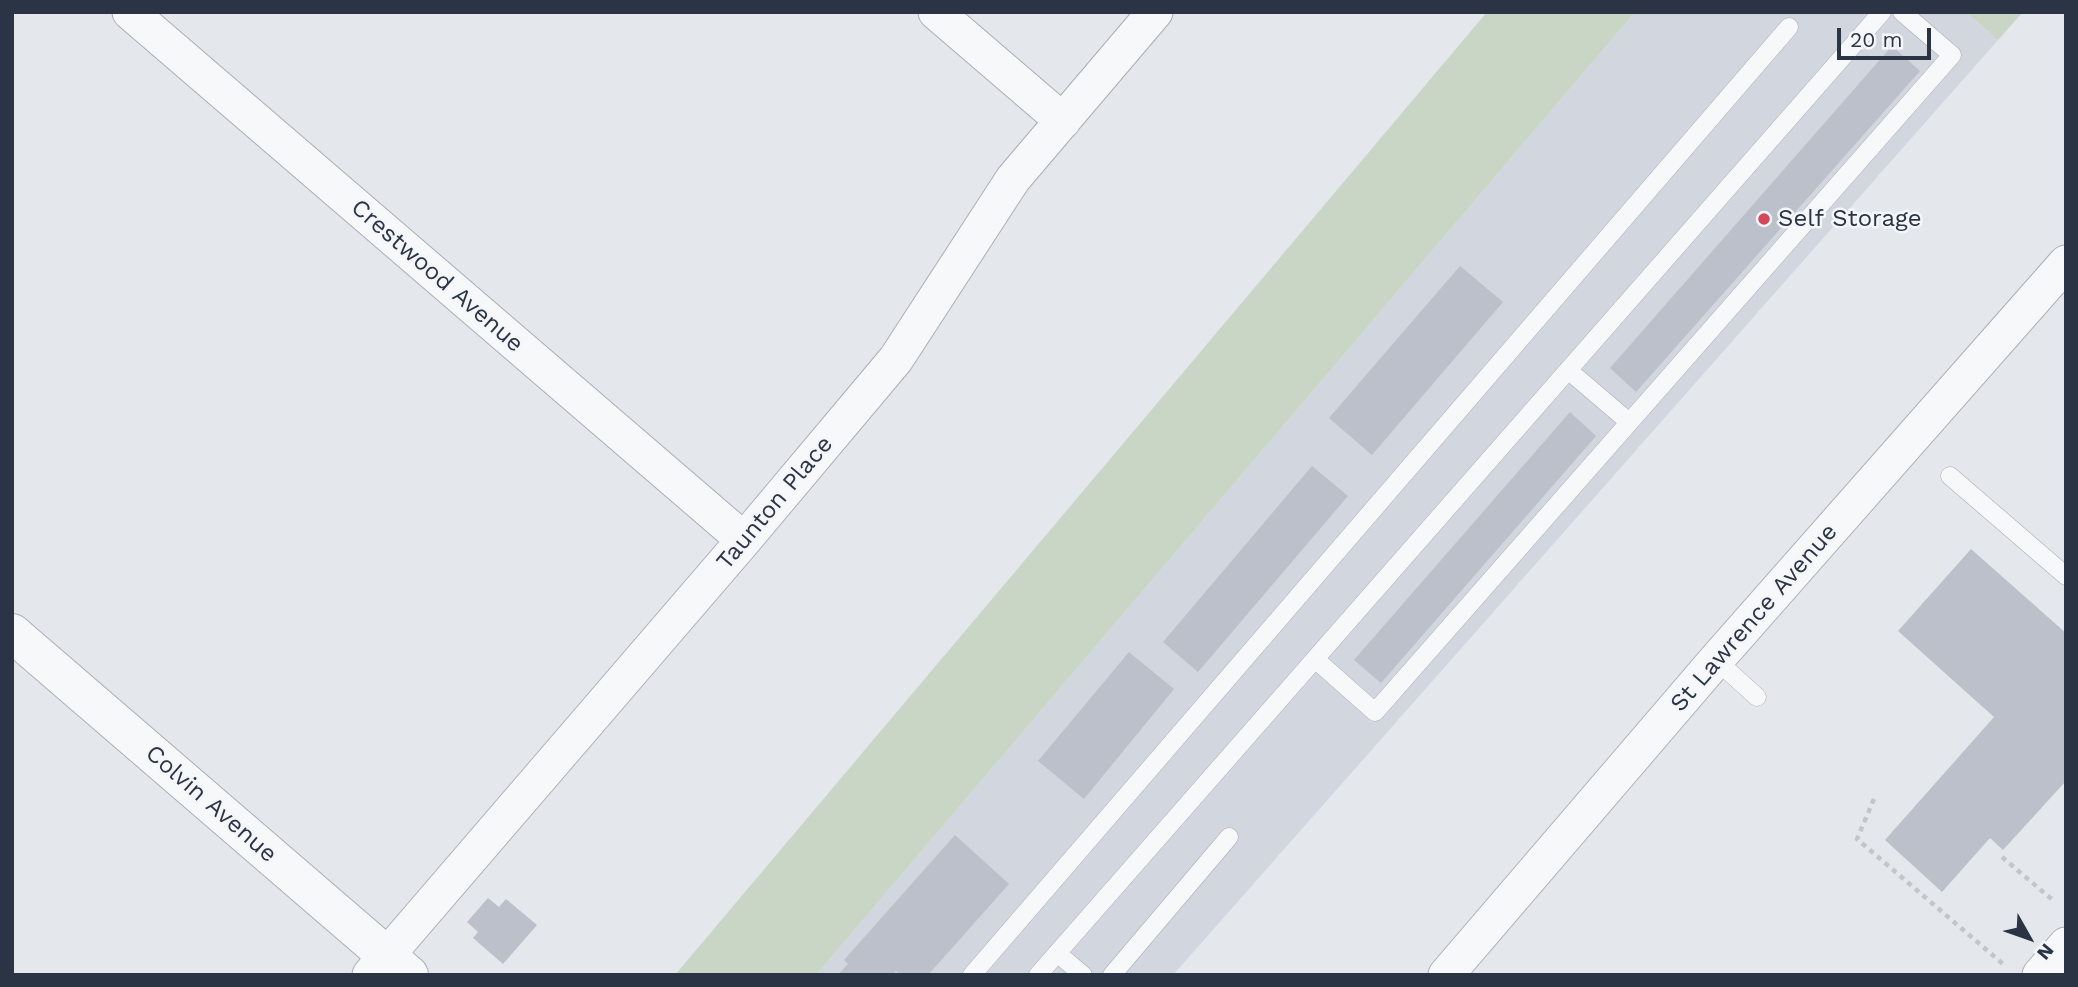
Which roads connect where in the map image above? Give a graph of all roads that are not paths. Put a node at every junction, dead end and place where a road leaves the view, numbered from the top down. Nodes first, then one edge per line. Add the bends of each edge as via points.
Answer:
1 (130, 12) edge
2 (936, 12) edge
3 (1155, 12) edge
4 (1882, 12) edge
5 (1902, 12) edge
6 (1789, 27) dead end
7 (1063, 121) junction
8 (2066, 263) edge
9 (1569, 370) junction
10 (1629, 422) junction
11 (1950, 476) dead end
12 (744, 540) junction
13 (2066, 576) edge
14 (12, 633) edge
15 (1315, 659) junction
16 (1716, 660) junction
17 (1757, 696) dead end
18 (1229, 837) dead end
19 (2066, 945) edge
20 (1058, 953) junction
21 (388, 968) edge
22 (972, 975) edge
23 (1038, 975) edge
24 (1083, 975) edge
25 (1112, 975) edge
26 (1446, 975) edge
27 (2040, 975) edge

1 - 12 street, Crestwood Avenue
2 - 7 street
3 - 7 street, Taunton Place
4 - 9 lane
5 - 10 lane via 1952,55
6 - 22 lane
7 - 12 street, Taunton Place via 1013,179 896,359
8 - 16 street, St Lawrence Avenue
9 - 10 lane
9 - 15 lane
10 - 15 lane via 1375,712
11 - 13 lane
12 - 21 street, Taunton Place
14 - 21 street, Colvin Avenue
15 - 20 lane
16 - 17 lane
16 - 26 street, St Lawrence Avenue
18 - 25 lane
19 - 27 street
20 - 23 lane
20 - 24 lane

